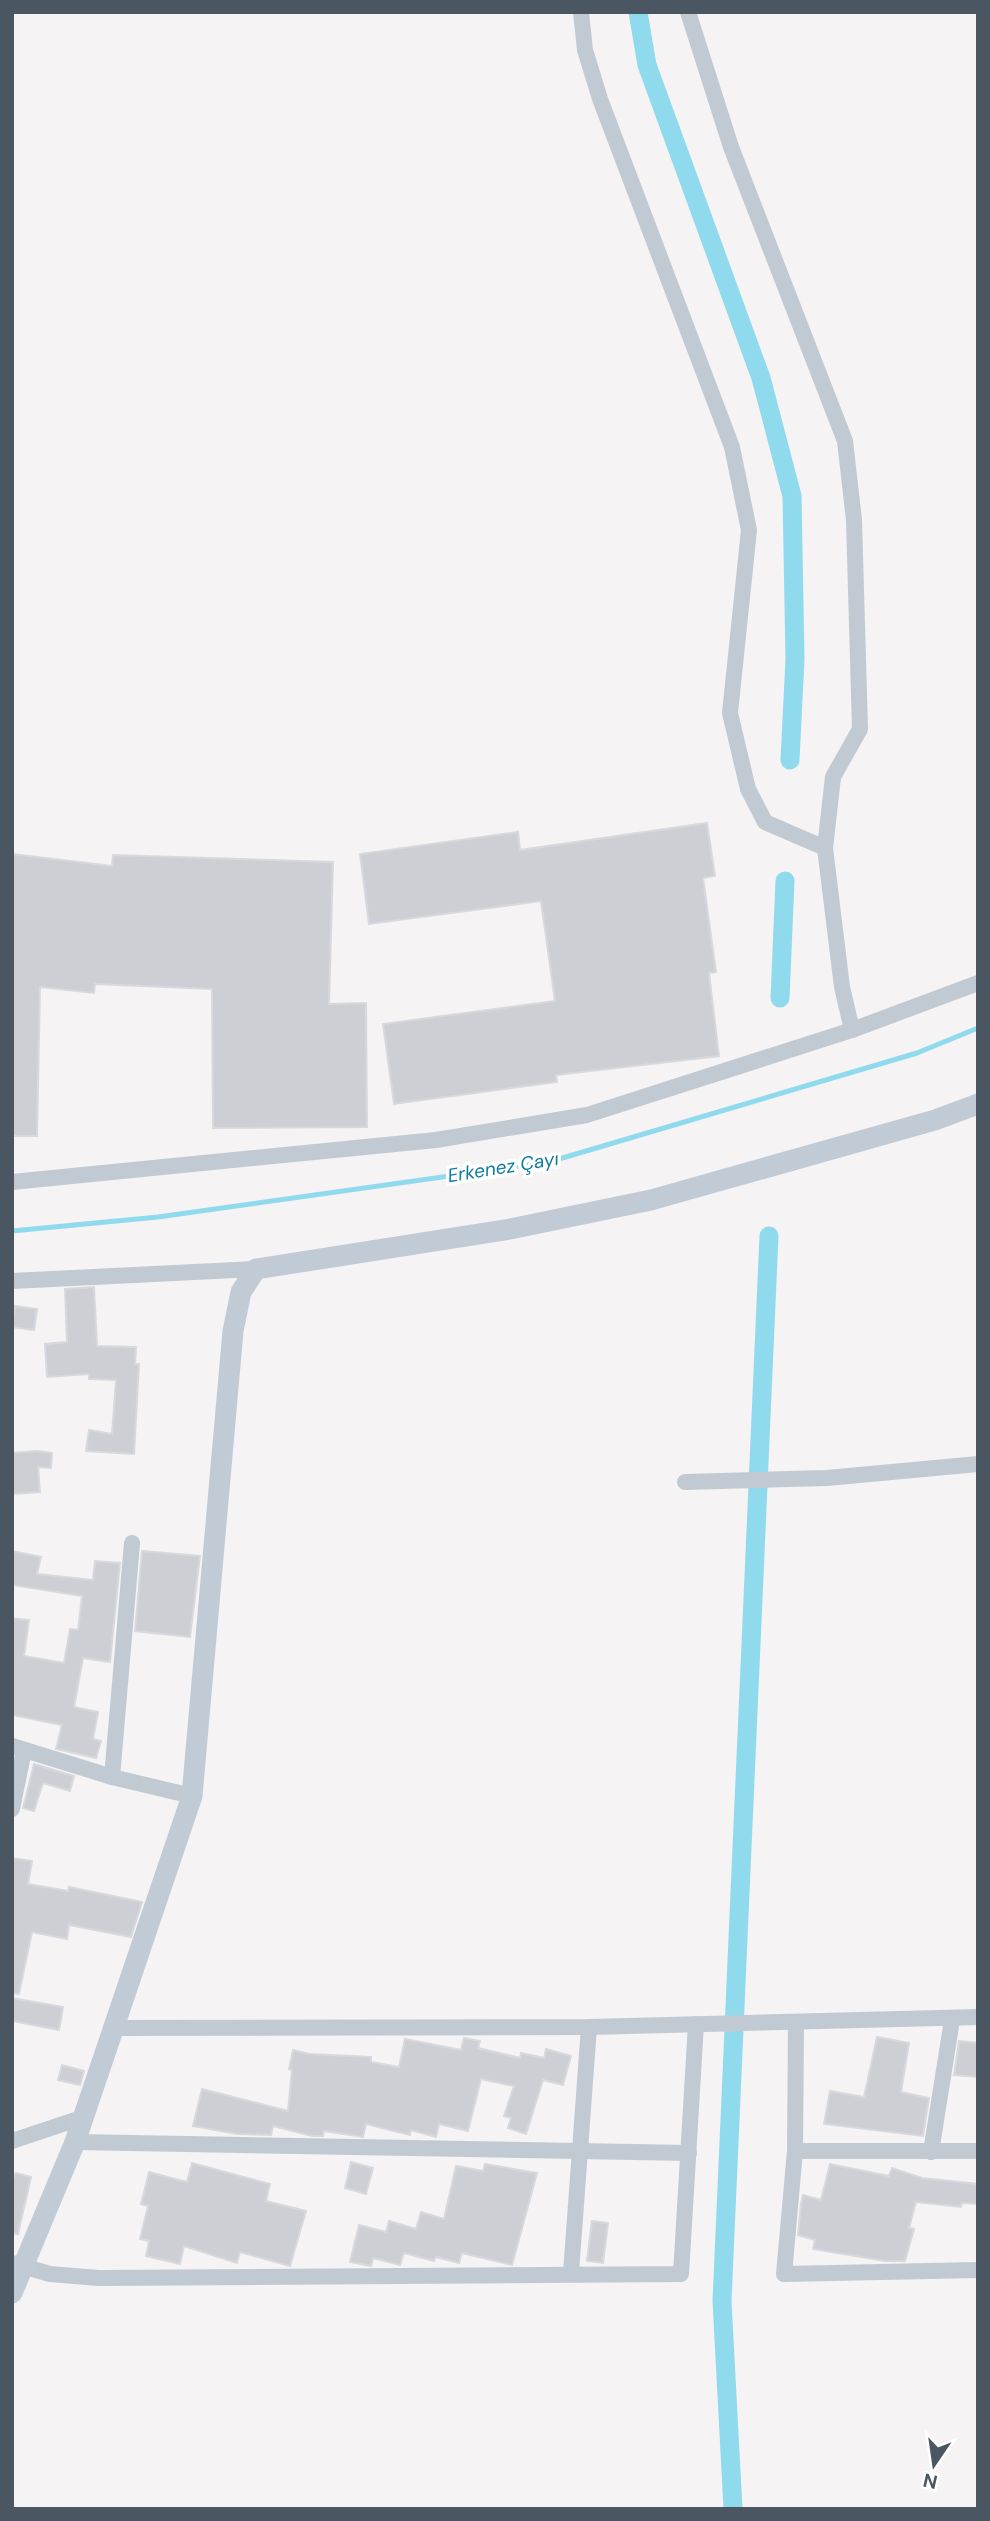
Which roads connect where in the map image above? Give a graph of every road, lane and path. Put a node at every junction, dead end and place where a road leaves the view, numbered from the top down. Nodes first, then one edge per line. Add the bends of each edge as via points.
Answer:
1 (581, 12) edge
2 (688, 12) edge
3 (825, 848) junction
4 (978, 983) edge
5 (852, 1030) junction
6 (978, 1104) edge
7 (12, 1182) edge
8 (256, 1269) junction
9 (12, 1281) edge
10 (978, 1464) edge
11 (685, 1482) dead end
12 (132, 1543) dead end
13 (18, 1748) edge
14 (112, 1777) junction
15 (192, 1796) junction
16 (12, 1809) edge
17 (978, 2017) edge
18 (952, 2020) junction
19 (796, 2023) junction
20 (701, 2024) junction
21 (589, 2027) junction
22 (115, 2028) junction
23 (84, 2117) junction
24 (12, 2141) edge
25 (75, 2142) junction
26 (795, 2151) junction
27 (978, 2151) edge
28 (580, 2152) junction
29 (930, 2152) junction
30 (689, 2153) junction
31 (19, 2265) edge
32 (978, 2270) edge
33 (571, 2273) junction
34 (12, 2293) edge

1 - 3 street via 585,50 600,99 732,446 749,530 730,713 748,789 765,822
2 - 3 street via 731,146 845,442 854,520 860,729 833,778
3 - 5 street via 842,987
4 - 5 street
5 - 7 street via 587,1115 436,1140
6 - 8 street via 936,1120 651,1200 510,1229
8 - 9 street
8 - 15 street via 241,1292 233,1331
10 - 11 street via 784,1480
12 - 14 street
13 - 14 street
13 - 16 street
14 - 15 street
15 - 22 street
17 - 18 street
18 - 19 street
18 - 29 street
19 - 20 street
19 - 26 street
20 - 21 street
20 - 30 street
21 - 22 street
21 - 28 street
22 - 23 street
23 - 24 street
23 - 25 street
25 - 28 street
25 - 31 street
26 - 29 street
26 - 32 street via 784,2274
27 - 29 street
28 - 30 street
28 - 33 street
30 - 33 street via 681,2274
31 - 33 street via 50,2274 99,2278
31 - 34 street

